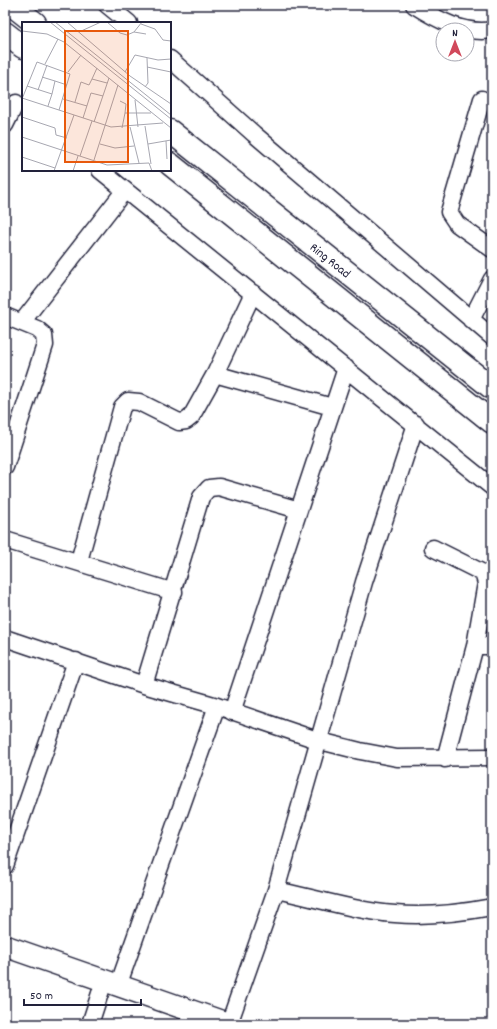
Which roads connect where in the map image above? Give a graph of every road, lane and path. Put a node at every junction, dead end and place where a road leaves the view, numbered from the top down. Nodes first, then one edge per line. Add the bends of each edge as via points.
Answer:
1 (12, 5) edge
2 (414, 5) edge
3 (114, 6) edge
4 (34, 22) edge
5 (128, 22) edge
6 (492, 30) edge
7 (5, 33) edge
8 (22, 46) edge
9 (171, 60) edge
10 (482, 99) dead end
11 (15, 103) edge
12 (5, 125) edge
13 (171, 132) edge
14 (171, 165) edge
15 (101, 171) edge
16 (125, 190) junction
17 (492, 249) edge
18 (492, 279) edge
19 (254, 293) junction
20 (5, 316) edge
21 (471, 320) junction
22 (22, 322) junction
23 (492, 337) edge
24 (346, 368) junction
25 (215, 374) junction
26 (492, 388) edge
27 (332, 407) junction
28 (12, 421) edge
29 (492, 422) edge
30 (416, 424) junction
31 (5, 467) edge
32 (492, 487) edge
33 (299, 510) junction
34 (5, 540) edge
35 (433, 548) dead end
36 (79, 561) junction
37 (174, 592) junction
38 (5, 638) edge
39 (475, 646) junction
40 (492, 646) edge
41 (76, 661) junction
42 (144, 685) junction
43 (216, 706) junction
44 (232, 712) junction
45 (320, 741) junction
46 (492, 757) edge
47 (445, 759) junction
48 (9, 841) edge
49 (5, 866) edge
50 (276, 890) junction
51 (492, 907) edge
52 (5, 946) edge
53 (111, 984) junction
54 (90, 1024) edge
55 (229, 1024) edge

1 - 4 highway
2 - 6 street via 431,16 460,28
3 - 5 street
7 - 8 highway
9 - 21 street
10 - 17 street via 449,212 457,224
11 - 12 street
13 - 26 highway, Ring Road
14 - 29 highway, Ring Road
15 - 16 street
16 - 19 street
16 - 22 street
18 - 21 street
19 - 24 street
19 - 25 street
20 - 22 street
21 - 23 street
22 - 28 street via 44,335 45,345
24 - 27 street
24 - 30 street
25 - 27 street
25 - 36 street via 191,417 186,421 179,422 139,402 128,401 122,407
27 - 33 street
28 - 31 street
30 - 32 street
30 - 45 street via 364,582
33 - 37 street via 219,487 209,488 201,497
33 - 44 street
34 - 36 street
35 - 39 street via 483,573 486,583
36 - 37 street
37 - 42 street
38 - 41 street
39 - 40 street
39 - 47 street
41 - 42 street
41 - 48 street
42 - 43 street
43 - 44 street
43 - 53 street
44 - 45 street
45 - 47 street via 397,758
45 - 50 street
46 - 47 street
48 - 49 street
50 - 51 street via 395,914 454,914
50 - 55 street
52 - 53 main road
53 - 54 street
53 - 55 main road

